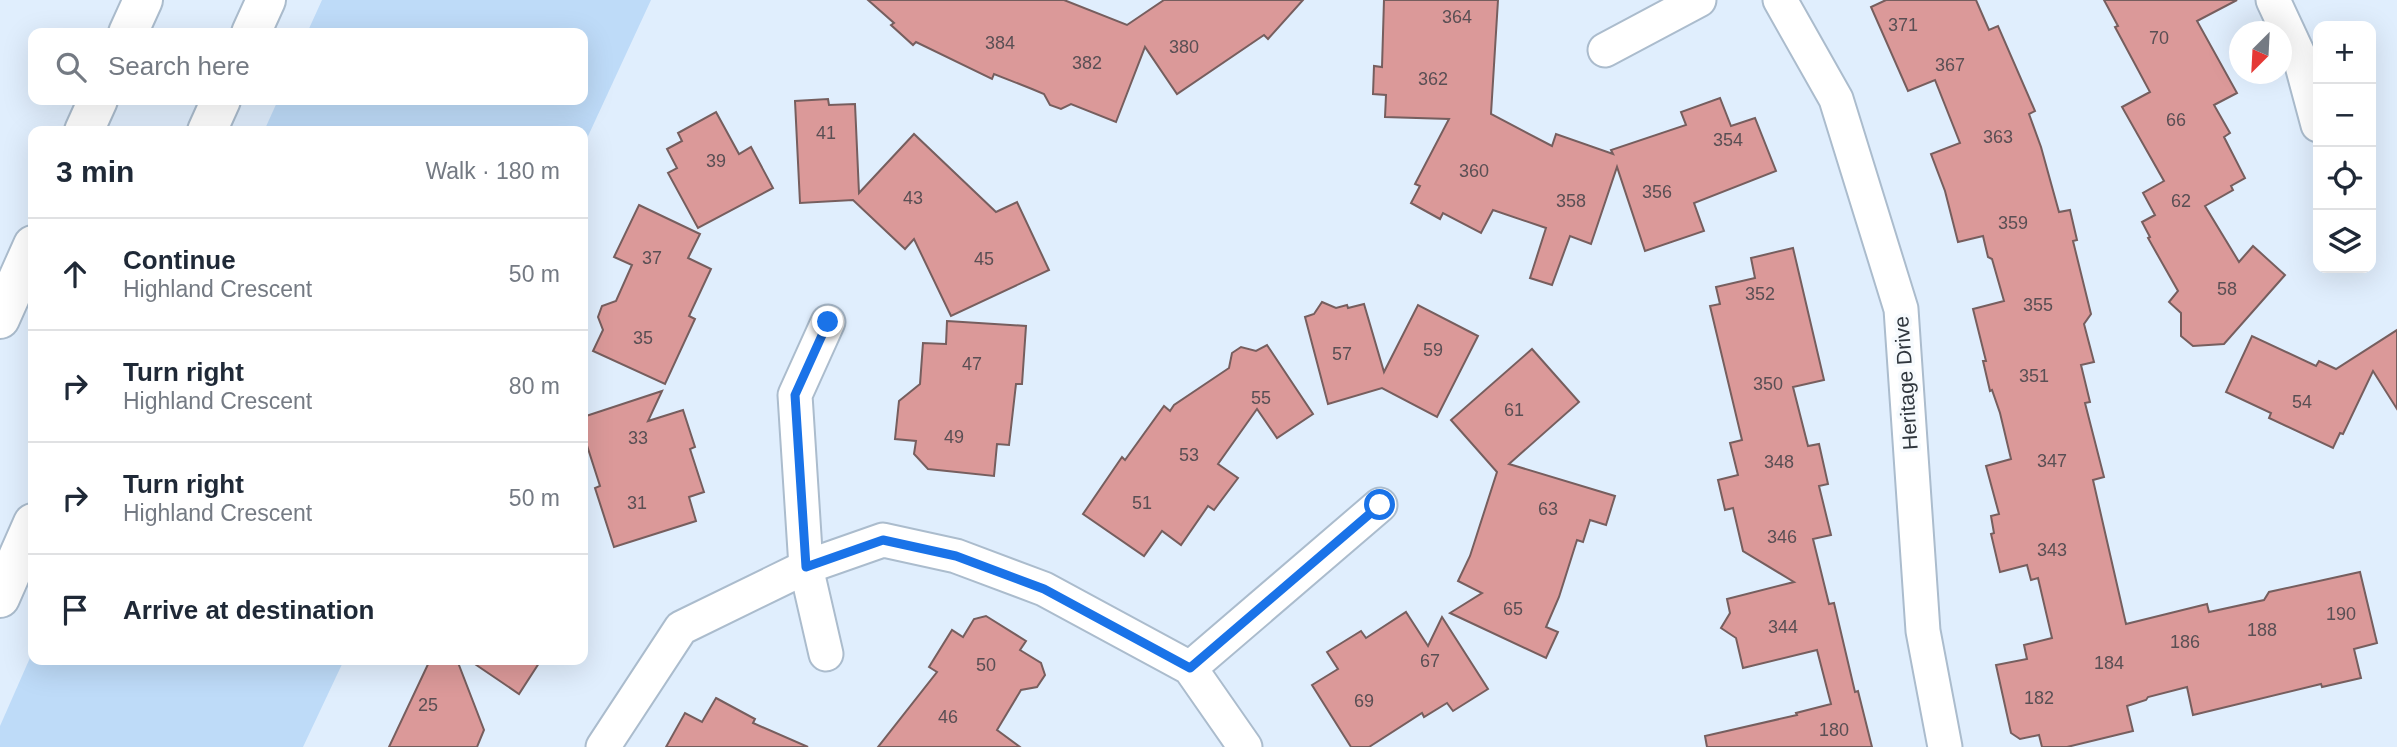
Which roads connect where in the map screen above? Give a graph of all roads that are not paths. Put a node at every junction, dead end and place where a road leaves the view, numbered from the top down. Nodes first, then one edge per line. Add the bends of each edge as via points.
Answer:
1 (143, 0) edge
2 (266, 0) edge
3 (1699, 0) edge
4 (1780, 0) edge
5 (2273, 0) edge
6 (130, 28) edge
7 (253, 28) edge
8 (1605, 50) dead end
9 (96, 105) edge
10 (220, 105) edge
11 (2313, 106) edge
12 (86, 126) edge
13 (210, 126) edge
14 (28, 256) edge
15 (0, 319) edge
16 (828, 322) dead end
17 (1380, 505) dead end
18 (28, 534) edge
19 (806, 567) junction
20 (0, 598) edge
21 (827, 654) dead end
22 (1190, 668) junction
23 (603, 747) edge
24 (1245, 747) edge
25 (1945, 747) edge

1 - 6 main road
2 - 7 main road
3 - 8 street
4 - 25 street, Heritage Drive via 1836,99 1901,309 1923,631
5 - 11 street via 2300,58
9 - 12 main road
10 - 13 main road
14 - 15 main road
16 - 19 street via 795,395
17 - 22 street
18 - 20 main road
19 - 21 street
19 - 22 street via 883,540 956,556 1044,589
19 - 23 street via 681,628
22 - 24 street

